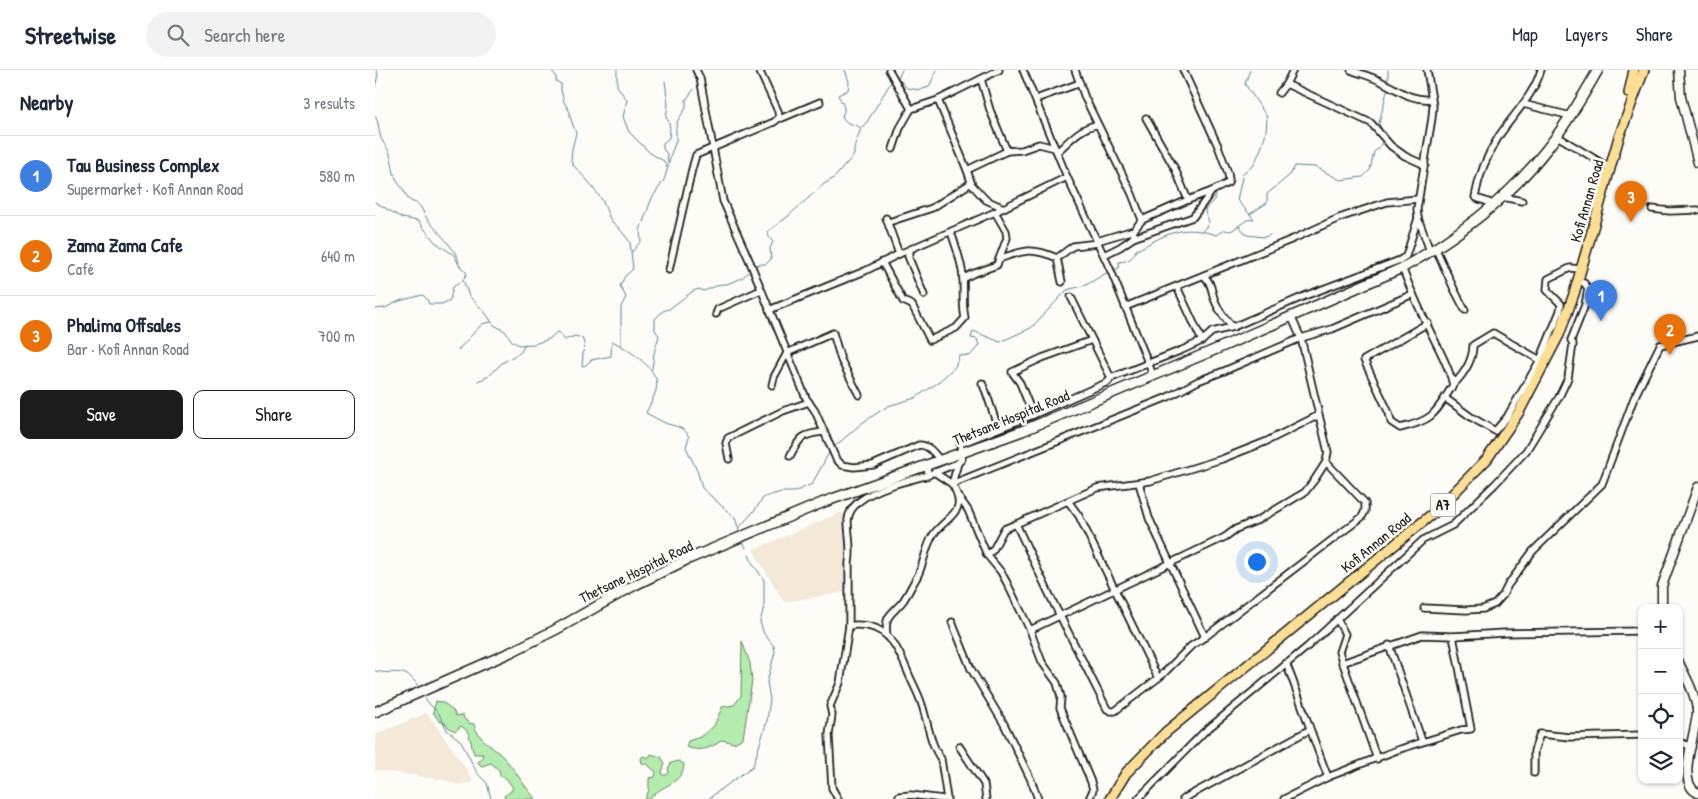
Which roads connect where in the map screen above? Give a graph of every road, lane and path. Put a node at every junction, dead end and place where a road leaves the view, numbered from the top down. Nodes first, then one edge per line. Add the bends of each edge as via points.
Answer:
1 (696, 70) edge
2 (889, 70) edge
3 (999, 70) edge
4 (1023, 70) edge
5 (1075, 70) edge
6 (1183, 70) edge
7 (1293, 70) edge
8 (1351, 70) edge
9 (1427, 70) edge
10 (1541, 70) edge
11 (1598, 70) edge
12 (1634, 70) edge
13 (1644, 70) edge
14 (1677, 70) edge
15 (761, 71) edge
16 (981, 79) junction
17 (1080, 83) junction
18 (1286, 84) junction
19 (1279, 93) dead end
20 (1035, 99) junction
21 (1431, 99) junction
22 (937, 100) junction
23 (820, 102) dead end
24 (1523, 104) junction
25 (911, 109) junction
26 (1571, 116) junction
27 (779, 118) junction
28 (1146, 118) dead end
29 (1097, 125) junction
30 (1557, 136) junction
31 (1619, 137) junction
32 (1696, 147) edge
33 (713, 149) junction
34 (893, 149) dead end
35 (1056, 150) junction
36 (1007, 151) junction
37 (1698, 163) edge
38 (1425, 165) junction
39 (1610, 168) junction
40 (967, 170) junction
41 (1067, 177) junction
42 (971, 183) junction
43 (1212, 192) junction
44 (1503, 196) junction
45 (1418, 199) junction
46 (1188, 200) junction
47 (1522, 201) dead end
48 (1493, 205) junction
49 (1004, 208) junction
50 (1652, 209) dead end
51 (1698, 210) edge
52 (995, 212) junction
53 (1418, 218) junction
54 (1142, 220) junction
55 (1134, 230) junction
56 (951, 232) junction
57 (1133, 238) junction
58 (1098, 242) junction
59 (1432, 249) junction
60 (909, 250) junction
61 (899, 254) junction
62 (1104, 256) junction
63 (999, 258) junction
64 (1057, 258) junction
65 (882, 262) junction
66 (1402, 268) junction
67 (1581, 269) junction
68 (669, 270) dead end
69 (1204, 276) junction
70 (963, 279) junction
71 (1578, 281) junction
72 (1062, 282) dead end
73 (1177, 287) junction
74 (761, 290) junction
75 (1413, 294) junction
76 (924, 295) dead end
77 (1071, 297) dead end
78 (1125, 308) junction
79 (769, 310) junction
80 (1465, 310) dead end
81 (715, 314) dead end
82 (1291, 316) junction
83 (1428, 324) junction
84 (1233, 327) junction
85 (1698, 336) edge
86 (1301, 338) junction
87 (1092, 340) junction
88 (1202, 341) junction
89 (787, 353) junction
90 (1540, 360) junction
91 (1149, 363) junction
92 (1153, 375) junction
93 (1111, 378) junction
94 (982, 383) dead end
95 (772, 385) dead end
96 (1453, 385) junction
97 (859, 395) dead end
98 (1445, 398) junction
99 (809, 402) junction
100 (1033, 415) junction
101 (1319, 415) junction
102 (998, 428) junction
103 (824, 432) junction
104 (962, 453) junction
105 (790, 456) dead end
106 (729, 459) dead end
107 (941, 461) junction
108 (1326, 462) junction
109 (958, 464) junction
110 (930, 471) junction
111 (1139, 483) junction
112 (952, 484) junction
113 (1698, 488) edge
114 (959, 496) junction
115 (1068, 501) junction
116 (1016, 524) junction
117 (987, 555) junction
118 (1170, 563) junction
119 (1114, 590) junction
120 (1661, 604) edge
121 (1424, 608) dead end
122 (1060, 616) junction
123 (1337, 619) junction
124 (952, 622) dead end
125 (849, 626) junction
126 (1030, 630) junction
127 (1638, 630) edge
128 (887, 636) junction
129 (1453, 636) junction
130 (1205, 637) junction
131 (1389, 645) junction
132 (1287, 663) junction
133 (1342, 663) junction
134 (1683, 671) edge
135 (1157, 678) junction
136 (1696, 696) edge
137 (375, 712) edge
138 (1309, 730) junction
139 (1638, 735) edge
140 (1422, 742) junction
141 (1683, 744) edge
142 (959, 746) dead end
143 (1692, 747) junction
144 (1377, 759) junction
145 (1534, 773) dead end
146 (1328, 777) junction
147 (1698, 793) edge
148 (838, 799) edge
149 (898, 799) edge
150 (943, 799) edge
151 (947, 799) edge
152 (986, 799) edge
153 (1038, 799) edge
154 (1089, 799) edge
155 (1111, 799) edge
156 (1137, 799) edge
157 (1183, 799) edge
158 (1284, 799) edge

1 - 33 street
2 - 25 street
3 - 16 street
4 - 20 street
5 - 17 street
6 - 43 street via 1228,173 1228,183
7 - 18 street
8 - 21 street via 1415,99
9 - 21 street
10 - 24 street
11 - 26 main road, Thetsane Hospital Road
12 - 31 main road, Kofi Annan Road / A7
13 - 31 main road, Kofi Annan Road / A7
14 - 32 street via 1681,97
15 - 27 street
16 - 22 street
16 - 36 street
17 - 20 street
17 - 29 street
18 - 19 street
18 - 38 street via 1371,123 1391,146
20 - 35 street
21 - 38 street via 1432,118
22 - 25 street
22 - 40 street
23 - 27 street
24 - 26 street
24 - 48 street via 1482,166 1475,197
25 - 34 street
26 - 30 main road, Thetsane Hospital Road
27 - 33 street
28 - 46 street via 1175,169
29 - 35 street via 1081,131
29 - 54 street
30 - 39 street
30 - 44 main road, Thetsane Hospital Road
31 - 39 main road, Kofi Annan Road / A7
32 - 37 street
33 - 68 street via 697,155 691,169
33 - 74 street via 723,202
35 - 36 street via 1039,144
35 - 41 street
36 - 40 street
38 - 45 street
39 - 67 main road, Kofi Annan Road / A7
40 - 42 street
41 - 49 street
41 - 58 street
42 - 49 street via 986,200
42 - 61 street via 932,208 887,220
43 - 46 street
43 - 57 street via 1193,217
44 - 47 street
44 - 48 main road, Thetsane Hospital Road
45 - 53 street
45 - 69 street via 1387,202 1339,218
46 - 54 street
48 - 59 main road, Thetsane Hospital Road
49 - 52 street
50 - 51 street
52 - 56 street
52 - 63 street via 1007,238
53 - 59 street
53 - 84 street via 1406,256
54 - 55 street
55 - 57 street
55 - 58 street
56 - 60 street
56 - 70 street
57 - 62 street
58 - 62 street
58 - 64 street via 1073,246
59 - 66 main road, Thetsane Hospital Road
59 - 80 street
60 - 61 street
60 - 76 street via 908,256
61 - 65 street
62 - 78 street
63 - 64 street via 1031,249
63 - 70 street via 997,265
64 - 72 street
65 - 70 street via 903,301 912,305 930,340 956,328 965,318
65 - 79 street
66 - 75 street
66 - 82 main road, Thetsane Hospital Road
67 - 71 main road, Kofi Annan Road / A7
67 - 90 street via 1570,268 1548,279 1547,290 1561,304
69 - 73 street
69 - 84 street
71 - 123 street via 1587,288 1585,305 1571,340 1568,378 1526,452 1453,526 1423,540
71 - 155 main road, Kofi Annan Road / A7 via 1559,335 1519,412 1487,459 1436,511 1166,732 1127,773
73 - 78 street
73 - 88 street
74 - 79 street
74 - 81 street via 718,308
75 - 83 street
75 - 86 street via 1332,329
77 - 87 street
78 - 91 street
79 - 89 street
82 - 86 street
82 - 92 main road, Thetsane Hospital Road
83 - 96 street via 1448,366
83 - 98 street via 1364,360 1395,426 1419,424 1434,414
84 - 88 street via 1212,332
85 - 121 street via 1660,345 1634,398 1602,484 1533,552 1495,604 1478,610
86 - 101 street
86 - 112 street via 1168,397
87 - 93 street
87 - 100 street via 1012,372
88 - 91 street
89 - 95 street
89 - 97 street via 833,333 841,360
89 - 99 street
90 - 96 street via 1493,333 1473,345 1461,378
90 - 98 street via 1507,417 1495,431
91 - 92 street
91 - 93 street
92 - 104 main road, Thetsane Hospital Road
93 - 100 street
94 - 102 street
96 - 98 street
99 - 103 street
99 - 106 street via 728,438
100 - 102 street
101 - 108 street via 1328,452
101 - 111 street via 1222,459
102 - 104 street via 960,444
103 - 105 street via 805,434
103 - 107 street via 836,459 849,467 873,465 923,445
104 - 107 main road, Thetsane Hospital Road
104 - 109 street
107 - 110 main road, Thetsane Hospital Road
108 - 118 street via 1305,492 1258,520
108 - 130 street via 1365,504 1362,517
109 - 110 street
109 - 112 street
110 - 112 street
110 - 125 street via 881,490 852,507 848,518 851,553
110 - 137 main road, Thetsane Hospital Road via 831,499 686,560 511,652
111 - 115 street via 1097,488
111 - 118 street via 1149,518
112 - 114 street
113 - 120 street via 1662,586
114 - 117 street
114 - 128 street via 957,509 933,535 918,575 904,600 887,617
115 - 116 street
115 - 119 street via 1079,516
116 - 117 street via 1004,529
116 - 122 street
117 - 126 street via 1007,582
118 - 119 street
118 - 130 street
119 - 122 street
119 - 135 street
122 - 126 street
122 - 135 street via 1107,709 1115,711
123 - 132 street
123 - 133 street via 1345,634 1339,652
124 - 153 street via 971,669 1003,724
125 - 128 street via 856,624 876,628
125 - 148 street via 840,683 830,706 831,778
126 - 154 street via 1042,662 1059,689 1060,708 1091,782 1093,790
127 - 129 street
128 - 151 street via 902,656 921,700 925,722 941,759
129 - 131 street via 1423,635
129 - 140 street via 1471,729
130 - 135 street
131 - 133 street
131 - 140 street
132 - 138 street
132 - 156 street via 1204,732
133 - 144 street
134 - 136 street
136 - 143 street
138 - 146 street
138 - 157 street
139 - 145 street via 1570,737 1540,734 1534,751
140 - 144 street
141 - 143 street
142 - 152 street via 984,784
143 - 147 street via 1687,777 1691,788
144 - 146 street
146 - 158 street
149 - 150 street via 899,796 911,795

